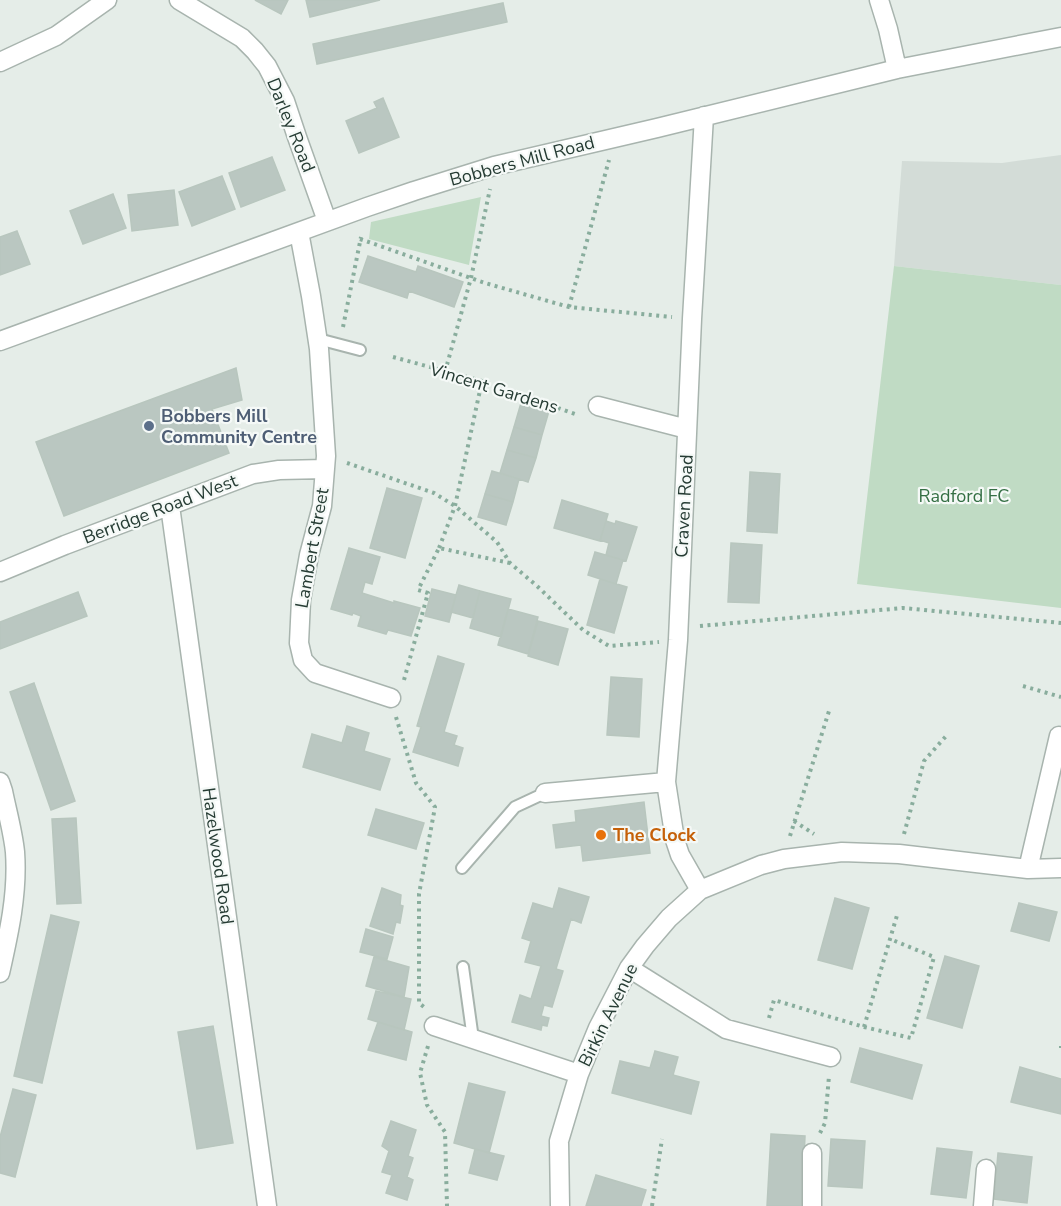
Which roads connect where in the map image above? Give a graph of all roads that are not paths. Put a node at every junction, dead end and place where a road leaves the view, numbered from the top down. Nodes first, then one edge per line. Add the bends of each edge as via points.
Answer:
1 (107, 0) edge
2 (178, 0) edge
3 (879, 0) edge
4 (1061, 37) edge
5 (0, 62) edge
6 (897, 69) junction
7 (704, 116) junction
8 (327, 221) junction
9 (299, 232) junction
10 (318, 339) junction
11 (0, 341) edge
12 (360, 350) dead end
13 (598, 406) dead end
14 (687, 429) junction
15 (326, 463) junction
16 (170, 506) junction
17 (0, 572) edge
18 (396, 700) road end
19 (1059, 736) dead end
20 (0, 782) edge
21 (666, 782) junction
22 (545, 793) joint
23 (462, 868) dead end
24 (1029, 868) junction
25 (1061, 868) edge
26 (700, 890) junction
27 (463, 967) dead end
28 (629, 968) junction
29 (0, 973) edge
30 (434, 1026) road end
31 (473, 1039) junction
32 (831, 1057) road end
33 (579, 1074) junction
34 (812, 1153) road end
35 (986, 1169) dead end
36 (267, 1206) edge
37 (560, 1206) edge
38 (812, 1206) edge
39 (983, 1206) edge

1 - 5 street via 56,36
2 - 8 street, Darley Road via 242,38 267,66 285,101
3 - 6 street
4 - 6 street, Bobbers Mill Road
6 - 7 street, Bobbers Mill Road
7 - 8 street, Bobbers Mill Road via 494,166
7 - 14 street, Craven Road
8 - 9 street, Bobbers Mill Road
9 - 10 street, Lambert Street
9 - 11 street, Bobbers Mill Road
10 - 12 lane
10 - 15 street, Lambert Street
13 - 14 street
14 - 21 street, Craven Road via 678,634
15 - 16 street, Berridge Road West via 253,474
15 - 18 street, Lambert Street via 322,506 301,600 299,643 303,660 315,673
16 - 17 street, Berridge Road West
16 - 36 street, Hazelwood Road
19 - 24 street
20 - 29 street via 15,852 15,898
21 - 22 street
21 - 26 street, Craven Road via 675,840
22 - 23 lane via 514,807
24 - 25 street, Birkin Avenue
24 - 26 street, Birkin Avenue via 842,852 761,865
26 - 28 street, Birkin Avenue via 669,918
27 - 31 lane
28 - 32 street via 726,1029
28 - 33 street, Birkin Avenue
30 - 31 street
31 - 33 street
33 - 37 street, Birkin Avenue via 559,1141
34 - 38 street
35 - 39 street

